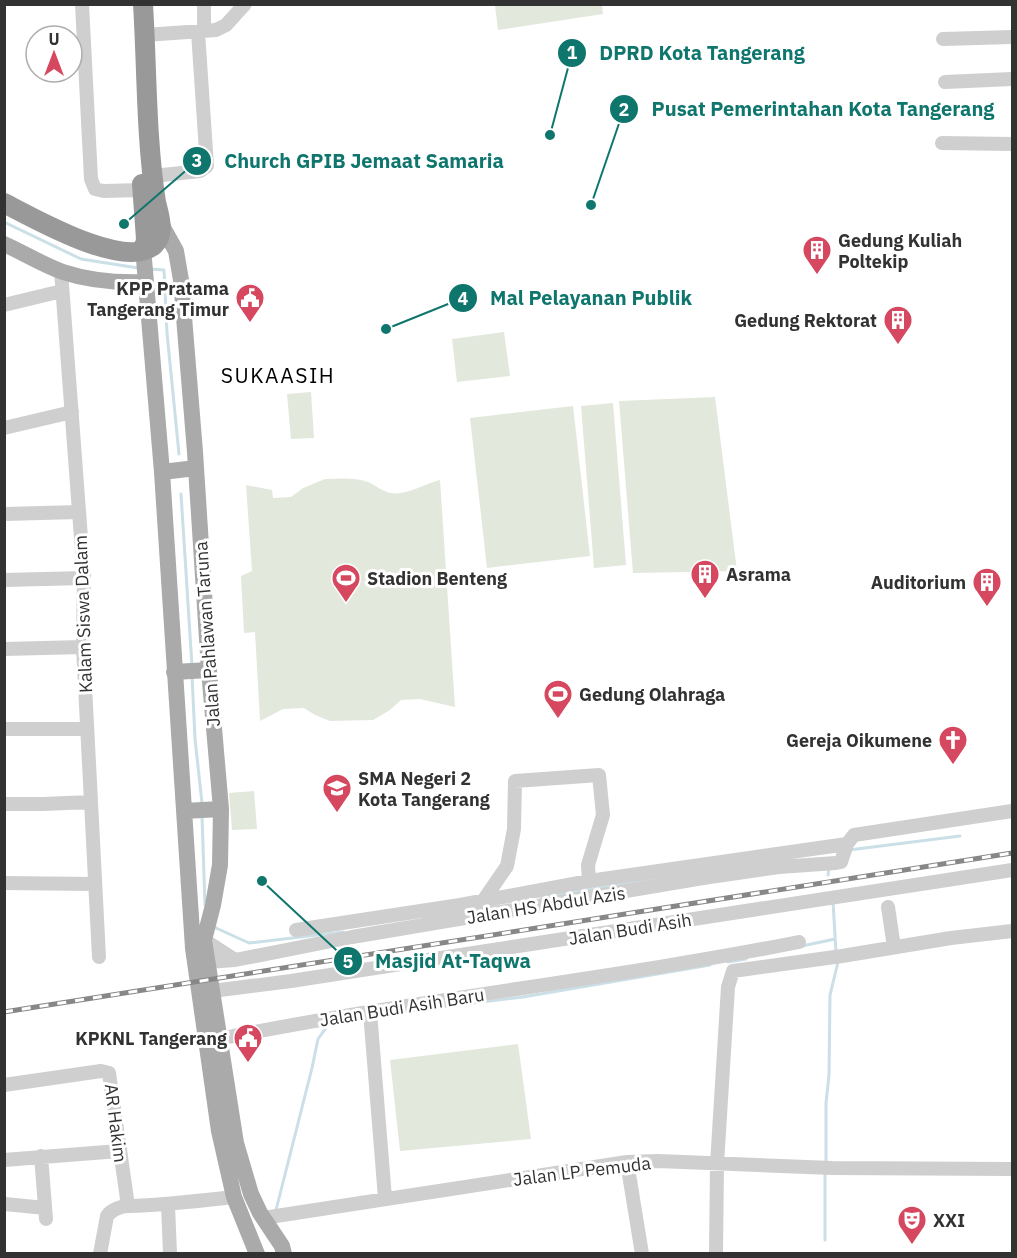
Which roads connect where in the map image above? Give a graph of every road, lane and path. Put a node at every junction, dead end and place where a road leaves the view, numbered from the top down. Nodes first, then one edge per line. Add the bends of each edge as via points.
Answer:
1 (82, 4) edge
2 (132, 4) edge
3 (143, 4) edge
4 (204, 4) edge
5 (245, 4) edge
6 (201, 32) junction
7 (145, 35) junction
8 (1012, 37) edge
9 (943, 39) dead end
10 (1012, 80) edge
11 (945, 82) dead end
12 (942, 143) dead end
13 (1012, 144) edge
14 (148, 183) junction
15 (4, 203) edge
16 (161, 224) junction
17 (4, 244) edge
18 (142, 255) junction
19 (61, 271) junction
20 (146, 280) junction
21 (62, 291) junction
22 (4, 305) edge
23 (72, 412) junction
24 (4, 428) edge
25 (196, 468) junction
26 (162, 472) junction
27 (79, 512) junction
28 (4, 514) edge
29 (84, 578) junction
30 (4, 580) edge
31 (83, 647) junction
32 (4, 649) edge
33 (205, 670) junction
34 (178, 672) junction
35 (4, 729) edge
36 (87, 729) junction
37 (90, 802) junction
38 (4, 804) edge
39 (218, 810) junction
40 (187, 811) junction
41 (1012, 811) edge
42 (1012, 870) edge
43 (702, 872) junction
44 (589, 881) junction
45 (4, 883) edge
46 (94, 884) junction
47 (483, 901) junction
48 (460, 905) junction
49 (888, 906) dead end
50 (364, 919) junction
51 (459, 919) junction
52 (296, 930) dead end
53 (1012, 931) edge
54 (204, 937) junction
55 (352, 937) junction
56 (799, 942) dead end
57 (894, 947) junction
58 (99, 957) dead end
59 (235, 960) junction
60 (207, 962) junction
61 (212, 991) junction
62 (370, 1016) junction
63 (219, 1039) junction
64 (4, 1084) edge
65 (119, 1151) junction
66 (41, 1156) junction
67 (4, 1160) edge
68 (627, 1162) junction
69 (717, 1164) junction
70 (1012, 1169) edge
71 (234, 1197) junction
72 (385, 1198) junction
73 (5, 1204) edge
74 (168, 1205) junction
75 (128, 1206) junction
76 (265, 1221) junction
77 (282, 1247) edge
78 (256, 1251) edge
79 (100, 1254) edge
80 (170, 1254) edge
81 (642, 1254) edge
82 (716, 1254) edge

1 - 14 street via 91,179 95,189 104,191
2 - 14 highway, Jalan Pahlawan Taruna
3 - 7 highway, Jalan Pahlawan Taruna
4 - 6 street
5 - 6 street via 222,28
6 - 7 street
6 - 14 street via 207,166
7 - 14 highway, Jalan Pahlawan Taruna
8 - 9 street
10 - 11 street
12 - 13 street
14 - 16 highway, Jalan Pahlawan Taruna
14 - 18 highway, Jalan Pahlawan Taruna
15 - 18 highway via 84,242
16 - 18 highway via 159,239
16 - 25 main road, Jalan Pahlawan Taruna via 176,251 181,280
17 - 19 main road
18 - 20 main road, Jalan Pahlawan Taruna
19 - 20 main road via 105,281
19 - 21 street, Kalam Siswa Dalam
20 - 26 main road, Jalan Pahlawan Taruna
21 - 22 street
21 - 23 street, Kalam Siswa Dalam
23 - 24 street
23 - 27 street, Kalam Siswa Dalam
25 - 26 main road
25 - 33 main road, Jalan Pahlawan Taruna
26 - 34 main road, Jalan Pahlawan Taruna
27 - 28 street
27 - 29 street, Kalam Siswa Dalam
29 - 30 street
29 - 31 street, Kalam Siswa Dalam
31 - 32 street
31 - 36 street, Kalam Siswa Dalam
33 - 34 main road
33 - 39 main road, Jalan Pahlawan Taruna
34 - 40 main road, Jalan Pahlawan Taruna
35 - 36 street
36 - 37 street, Kalam Siswa Dalam
37 - 38 street
37 - 46 street, Kalam Siswa Dalam
39 - 40 main road
39 - 54 main road, Jalan Pahlawan Taruna via 222,855
40 - 71 main road, Jalan Pahlawan Taruna via 195,959 219,1131
41 - 43 street via 855,835 844,852 817,866 801,858
42 - 61 street, Jalan Budi Asih
43 - 44 street
43 - 51 street, Jalan HS Abdul Azis
44 - 47 street
44 - 47 street via 588,865 603,815 599,775 515,781 514,829 507,866
45 - 46 street
46 - 58 street, Kalam Siswa Dalam
47 - 48 street
48 - 50 street
48 - 51 street
49 - 57 street
50 - 52 street
50 - 55 street
51 - 55 street, Jalan HS Abdul Azis
53 - 57 street
54 - 59 street
54 - 60 main road, Jalan Pahlawan Taruna
55 - 59 street, Jalan HS Abdul Azis
56 - 62 street, Jalan Budi Asih Baru
57 - 69 street via 733,971 728,987
59 - 60 street, Jalan HS Abdul Azis
60 - 61 main road, Jalan Pahlawan Taruna
61 - 63 main road, Jalan Pahlawan Taruna
62 - 63 street, Jalan Budi Asih Baru
62 - 72 street
63 - 76 main road, Jalan Pahlawan Taruna via 236,1143 251,1194
64 - 65 street, AR Hakim via 106,1071 112,1081
65 - 66 street
65 - 75 street, AR Hakim
66 - 67 street
66 - 73 street via 45,1214
68 - 69 street, Jalan LP Pemuda
68 - 72 street, Jalan LP Pemuda
68 - 81 street
69 - 70 street, Jalan LP Pemuda
69 - 82 street
71 - 74 street
71 - 78 main road, Jalan Pahlawan Taruna
72 - 76 street, Jalan LP Pemuda
74 - 75 street
74 - 80 street
75 - 79 street via 108,1214
76 - 77 main road, Jalan Pahlawan Taruna

